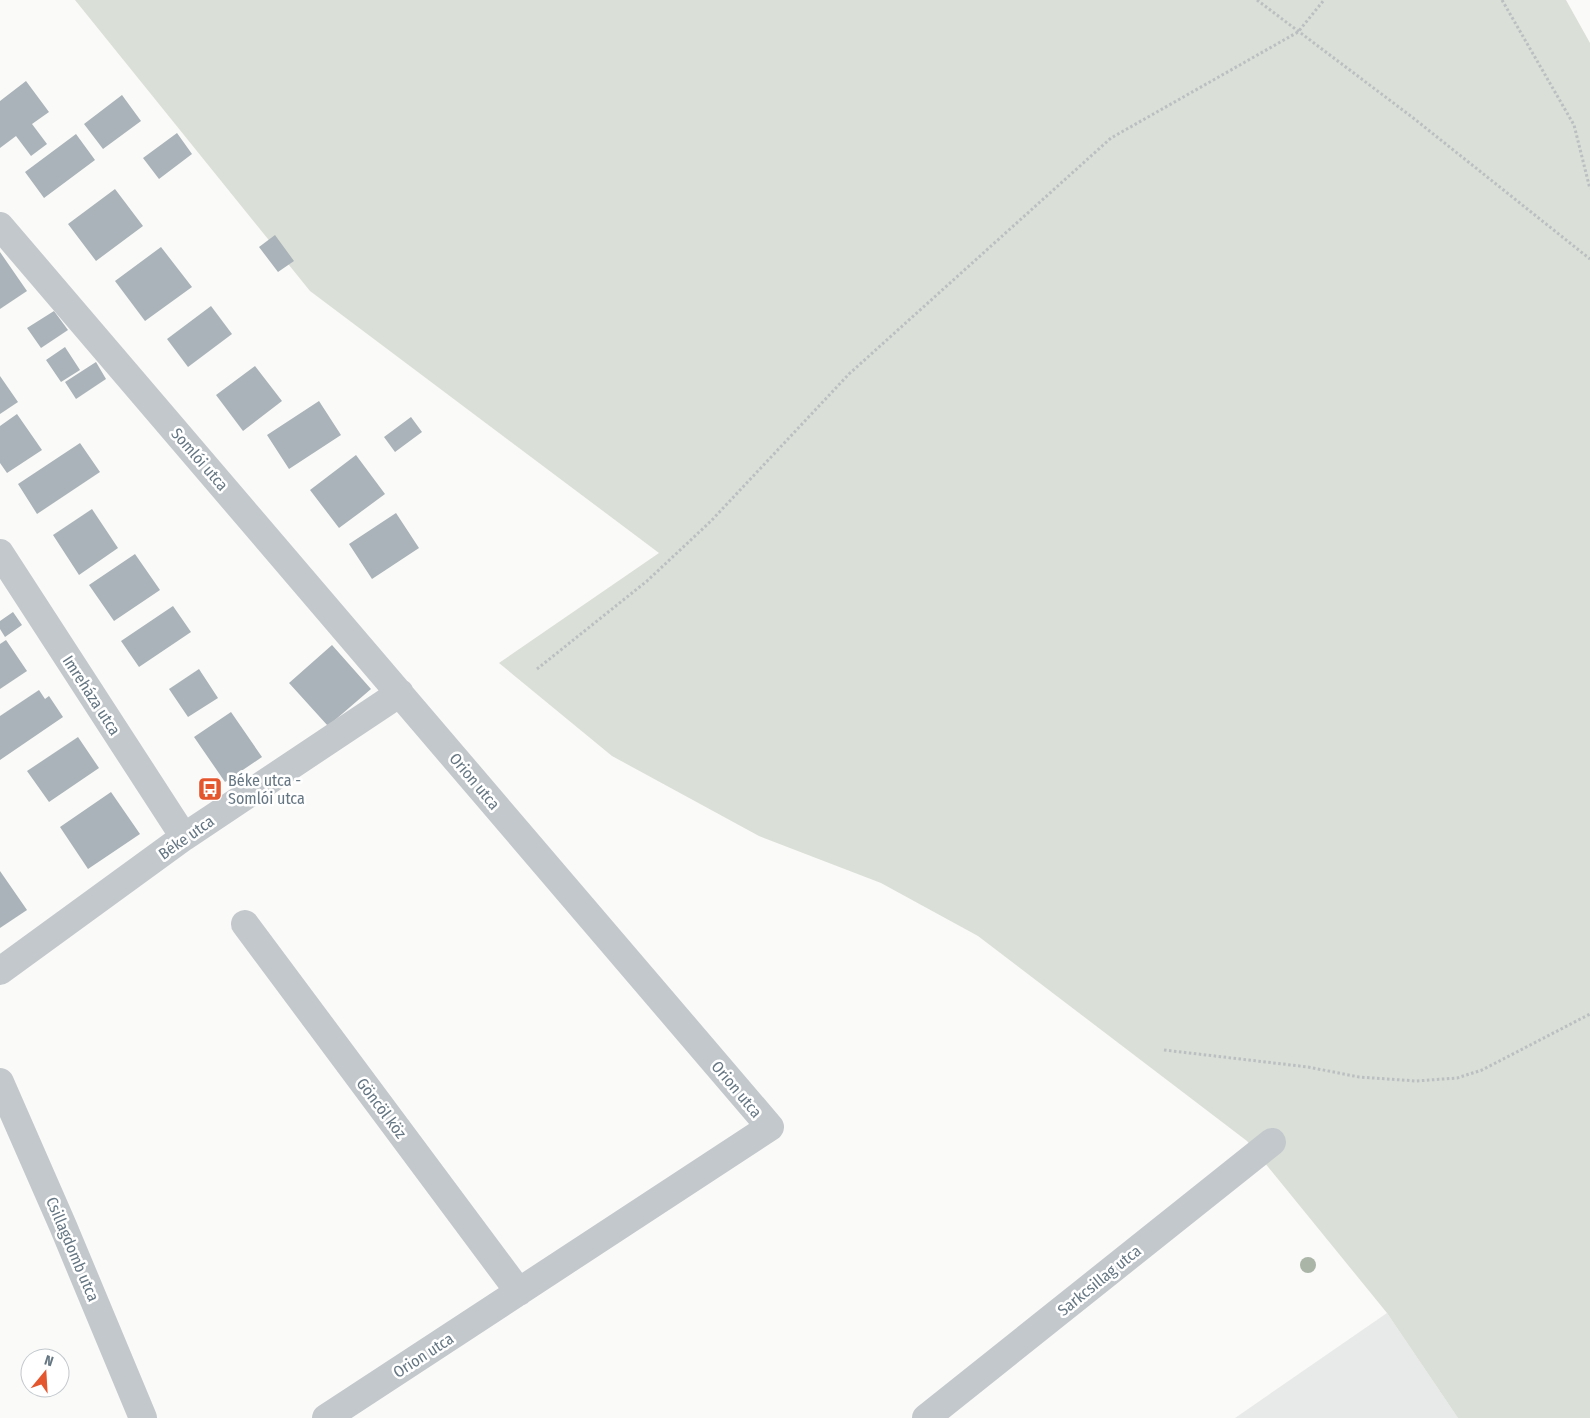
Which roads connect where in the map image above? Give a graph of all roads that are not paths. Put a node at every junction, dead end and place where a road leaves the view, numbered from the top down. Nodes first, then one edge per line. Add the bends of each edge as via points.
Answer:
1 (0, 226) edge
2 (0, 553) edge
3 (400, 693) junction
4 (184, 837) junction
5 (245, 924) dead end
6 (0, 971) edge
7 (0, 1082) edge
8 (1272, 1142) dead end
9 (519, 1292) junction
10 (143, 1418) edge
11 (326, 1418) edge
12 (926, 1418) edge

1 - 3 street, Somlói utca
2 - 4 street, Imreháza utca
3 - 4 street, Béke utca
3 - 9 street, Orion utca via 770,1127
4 - 6 street, Béke utca
5 - 9 street, Göncöl köz
7 - 10 street, Csillagdomb utca
8 - 12 street, Sarkcsillag utca
9 - 11 street, Orion utca

